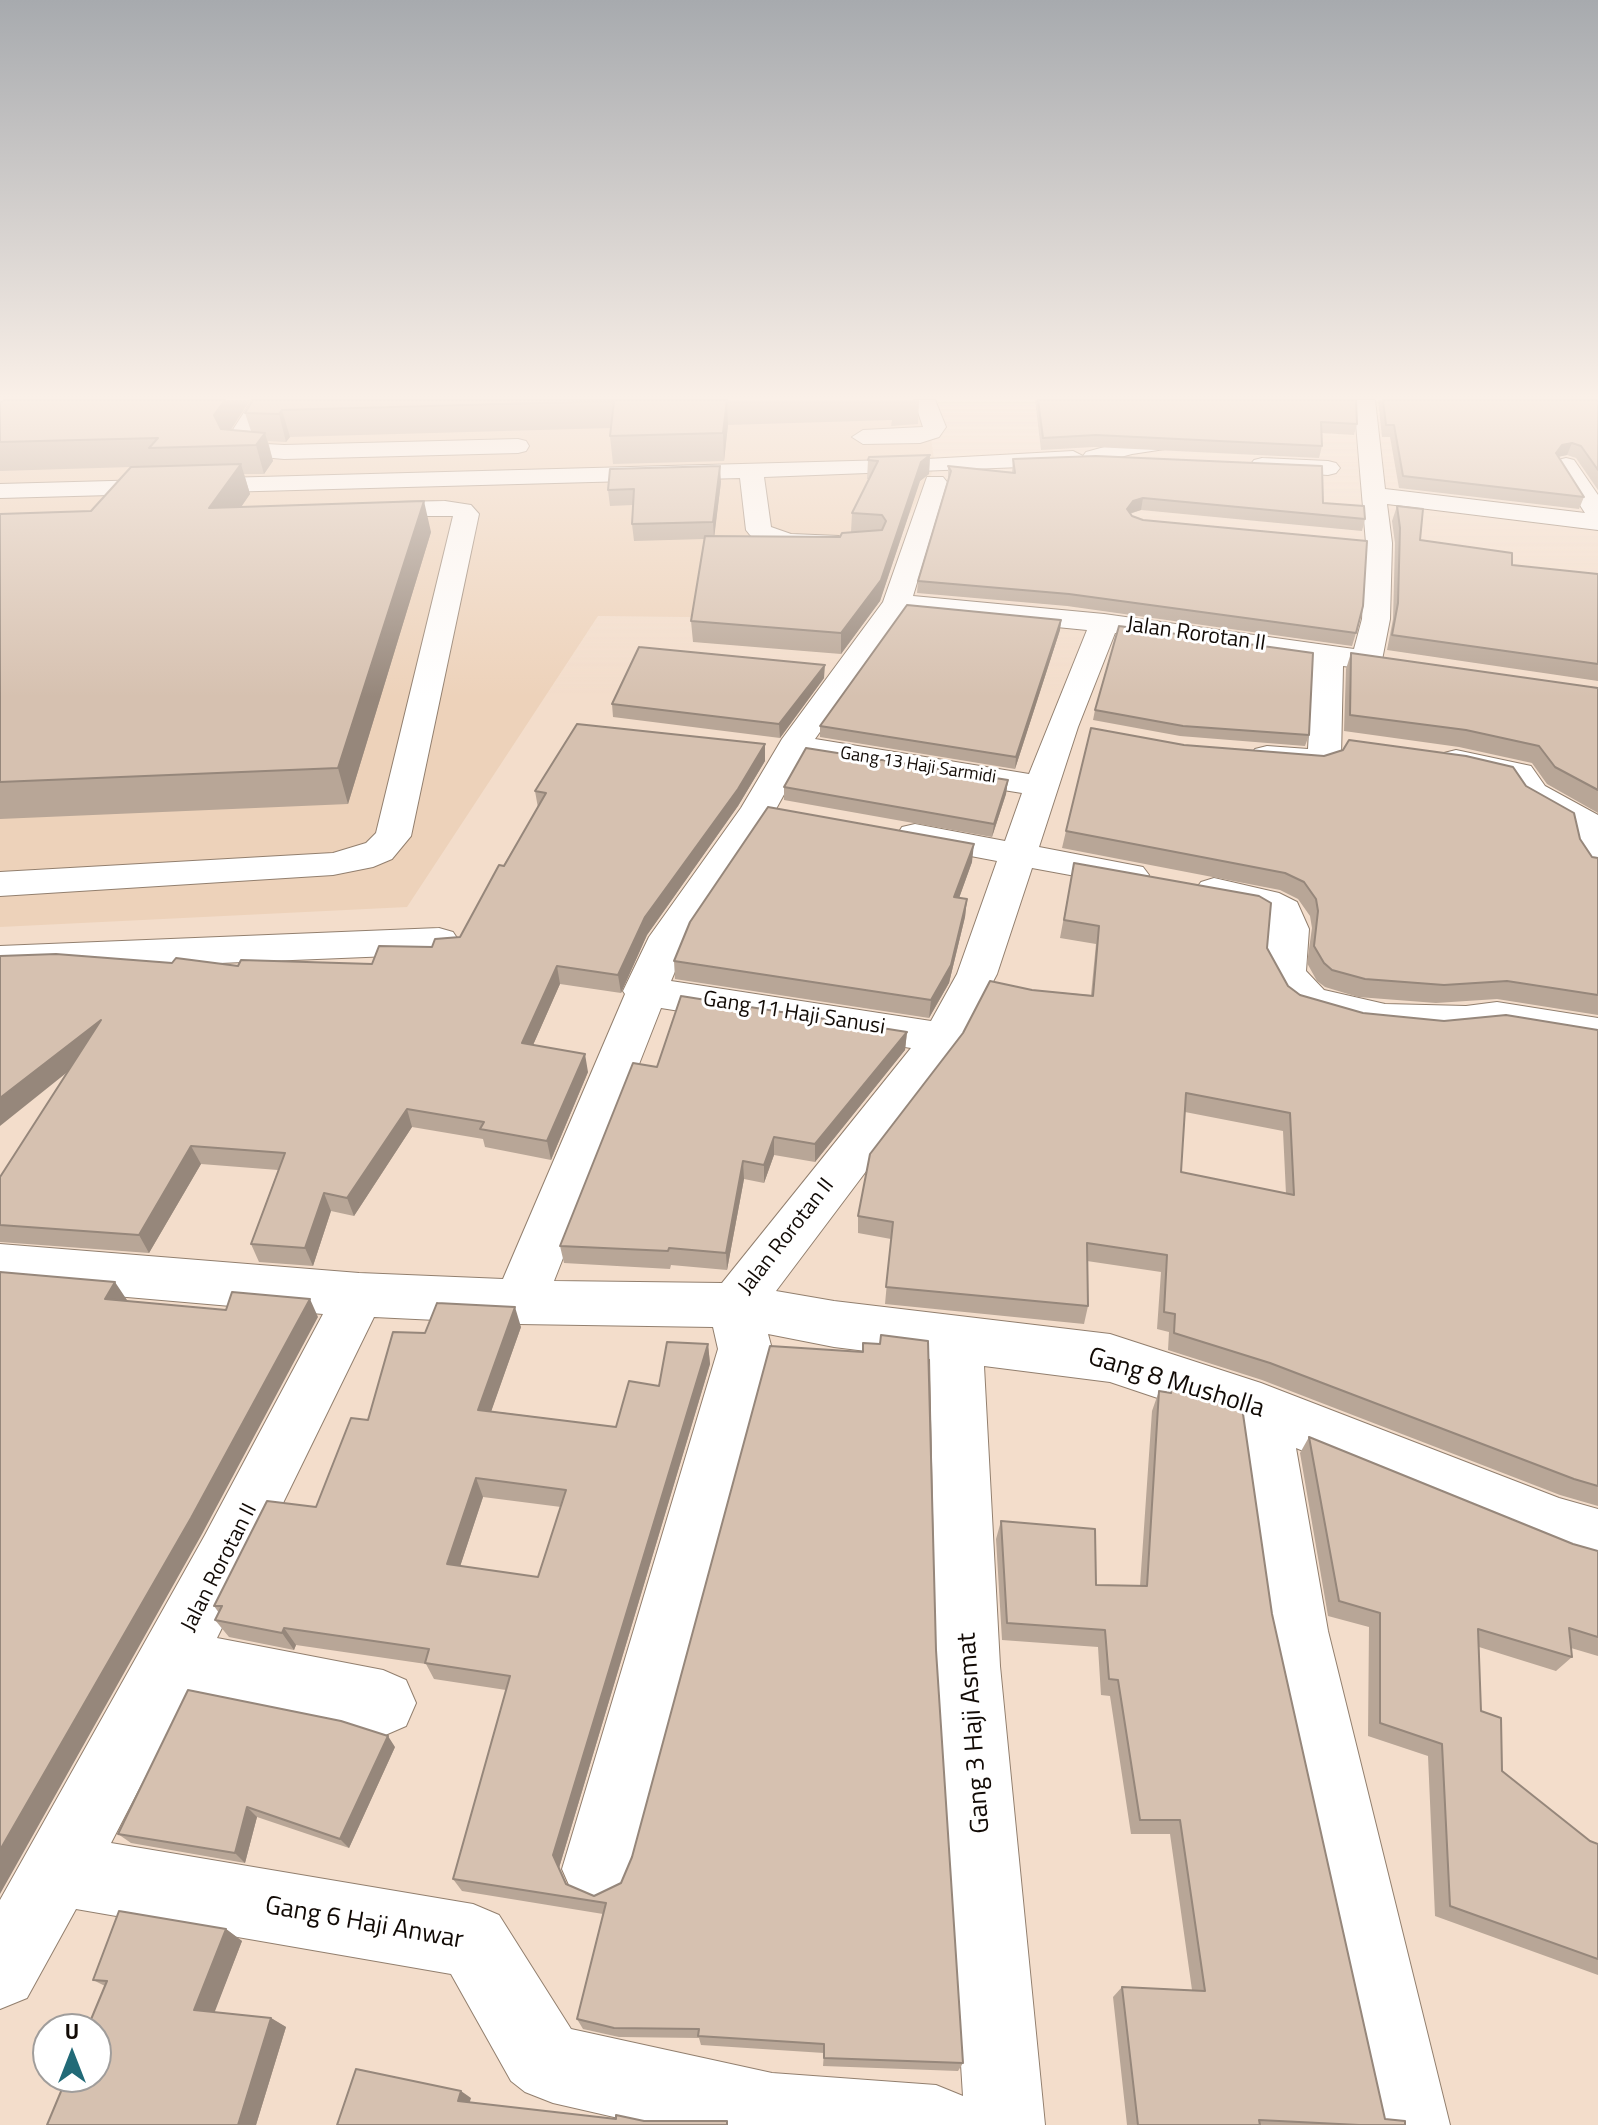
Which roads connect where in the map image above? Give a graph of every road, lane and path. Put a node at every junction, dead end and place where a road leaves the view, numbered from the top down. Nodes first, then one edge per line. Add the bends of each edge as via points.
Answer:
1 (755, 499) edge
2 (930, 499) edge
3 (1372, 499) edge
4 (1408, 499) edge
5 (381, 509) edge
6 (1598, 522) edge
7 (854, 542) edge
8 (897, 603) junction
9 (1104, 623) junction
10 (1364, 659) junction
11 (782, 749) junction
12 (1238, 754) edge
13 (1428, 756) edge
14 (1041, 786) junction
15 (881, 829) edge
16 (1020, 854) junction
17 (1598, 865) edge
18 (0, 884) edge
19 (439, 941) edge
20 (0, 959) edge
21 (644, 991) junction
22 (1598, 1033) edge
23 (943, 1038) junction
24 (0, 1265) edge
25 (359, 1295) junction
26 (519, 1302) junction
27 (735, 1305) junction
28 (956, 1340) junction
29 (1261, 1408) junction
30 (1598, 1538) edge
31 (171, 1661) junction
32 (383, 1703) dead end
33 (598, 1869) dead end
34 (58, 1870) junction
35 (0, 1971) edge
36 (771, 2119) edge
37 (936, 2125) edge
38 (1005, 2125) edge
39 (1410, 2125) edge

1 - 7 street via 759,530 771,538
2 - 8 street
3 - 10 street via 1365,541 1376,619
4 - 6 street
5 - 18 street via 445,508 466,514 393,836 379,851 333,864
8 - 9 street
8 - 11 street via 833,666
9 - 10 street, Jalan Rorotan II
9 - 14 street, Jalan Rorotan II via 1077,730
10 - 12 street via 1332,749
11 - 14 street, Gang 13 Haji Sarmidi
11 - 21 street via 776,812 669,937
13 - 17 street via 1519,773 1532,793 1585,823
14 - 16 street, Jalan Rorotan II
15 - 16 street
16 - 22 street via 1274,905 1287,918 1286,973 1309,1000 1385,1019 1466,1021 1497,1016
16 - 23 street, Jalan Rorotan II via 977,974
19 - 20 street
21 - 23 street, Gang 11 Haji Sanusi
21 - 26 street
23 - 27 street, Jalan Rorotan II
24 - 25 street
25 - 26 street, Jalan Rorotan II
25 - 31 street, Jalan Rorotan II
26 - 27 street, Jalan Rorotan II
27 - 28 street, Gang 8 Musholla
27 - 33 street via 745,1349
28 - 29 street, Gang 8 Musholla via 1110,1358
28 - 38 street, Gang 3 Haji Asmat via 968,1666
29 - 30 street, Gang 8 Musholla
29 - 39 street via 1296,1631
31 - 32 street
31 - 34 street, Jalan Rorotan II
34 - 35 street, Jalan Rorotan II
34 - 36 street, Gang 6 Haji Anwar via 473,1941 545,2061
36 - 37 street, Gang 6 Haji Anwar

